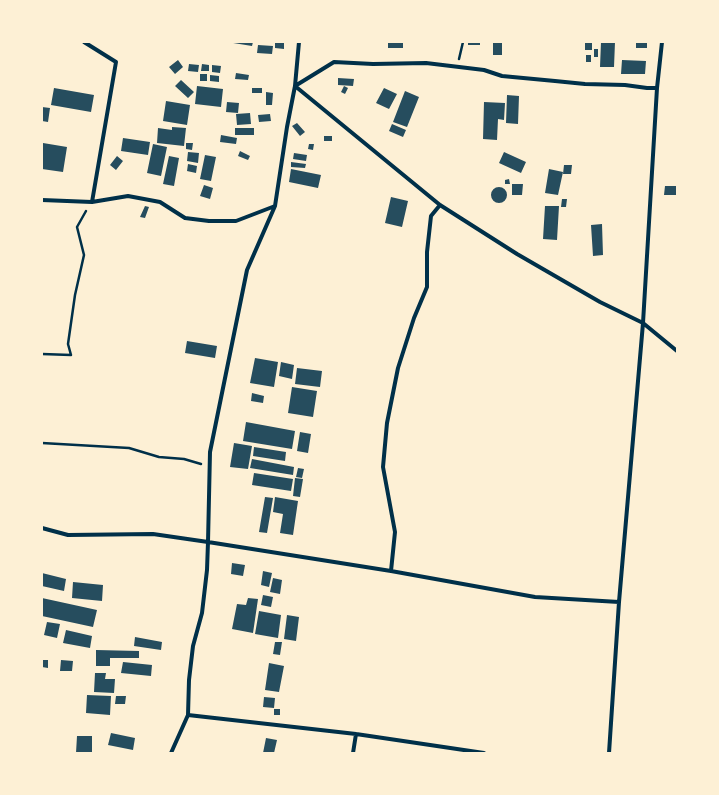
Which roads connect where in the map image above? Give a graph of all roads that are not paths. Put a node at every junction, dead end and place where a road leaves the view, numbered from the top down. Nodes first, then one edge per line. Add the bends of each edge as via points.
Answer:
1 (84, 42) edge
2 (299, 42) edge
3 (662, 42) edge
4 (295, 86) junction
5 (657, 88) junction
6 (42, 200) edge
7 (92, 202) junction
8 (440, 205) junction
9 (275, 206) junction
10 (643, 323) junction
11 (677, 351) edge
12 (42, 528) edge
13 (208, 542) junction
14 (391, 571) junction
15 (619, 602) junction
16 (188, 715) junction
17 (356, 734) junction
18 (451, 747) junction
19 (171, 753) edge
20 (353, 753) edge
21 (450, 753) edge
22 (484, 753) edge
23 (609, 753) edge

1 - 7 street via 116,62
2 - 4 street
3 - 5 street
4 - 5 street via 334,62 426,63 484,70 502,76
4 - 8 street
4 - 9 street
5 - 10 street
6 - 7 street
7 - 9 street via 128,196 160,202 185,218 209,221 236,221
8 - 10 street via 517,254 600,302
8 - 14 street via 431,216 427,287 398,368 387,423 383,467 395,532
9 - 13 street via 247,270 211,444
10 - 11 street
10 - 15 street
12 - 13 street via 68,536 154,534
13 - 14 street
13 - 16 street via 202,612 193,646
14 - 15 street via 535,597
15 - 23 street
16 - 17 street
16 - 19 street
17 - 18 street
17 - 20 street
18 - 21 street
18 - 22 street

